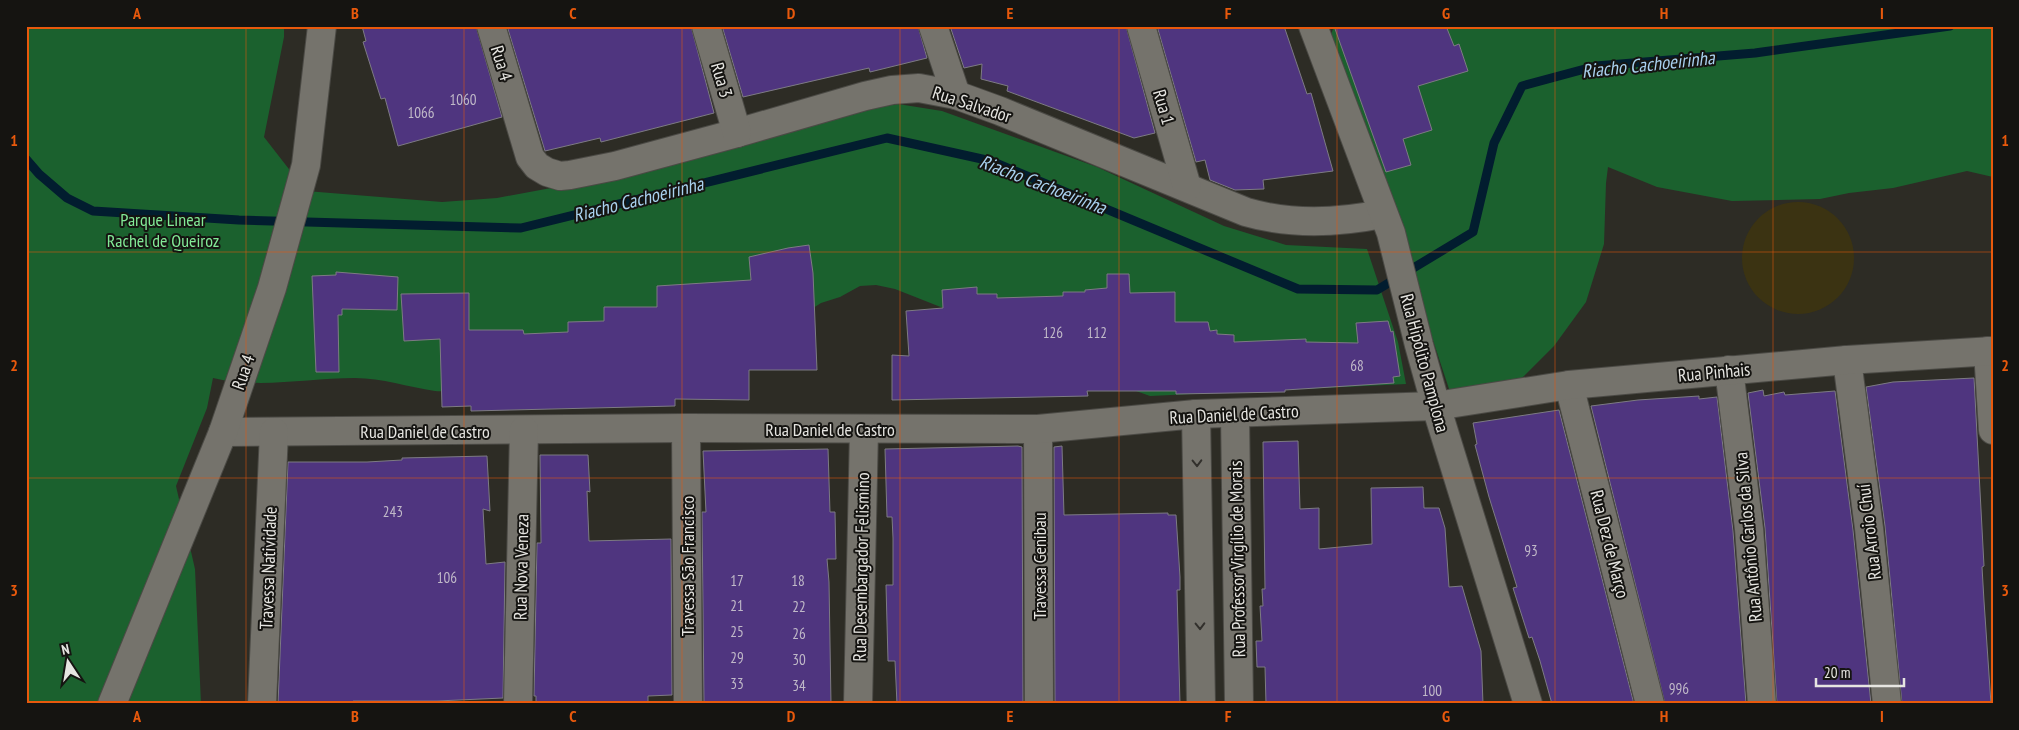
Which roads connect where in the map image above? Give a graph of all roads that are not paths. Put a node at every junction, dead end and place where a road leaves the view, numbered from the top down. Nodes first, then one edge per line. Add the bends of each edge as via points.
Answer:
1 (322, 26) edge
2 (490, 26) edge
3 (706, 26) edge
4 (933, 26) edge
5 (1141, 26) edge
6 (1313, 26) edge
7 (956, 95) junction
8 (737, 133) junction
9 (530, 157) joint
10 (1187, 188) junction
11 (1387, 223) junction
12 (1990, 351) edge
13 (1847, 360) junction
14 (1730, 370) junction
15 (1569, 385) junction
16 (1436, 406) junction
17 (1196, 414) junction
18 (1235, 414) junction
19 (686, 428) junction
20 (1038, 429) junction
21 (524, 430) junction
22 (864, 430) junction
23 (1993, 430) edge
24 (223, 432) junction
25 (274, 432) junction
26 (112, 704) edge
27 (262, 704) edge
28 (518, 704) edge
29 (688, 704) edge
30 (858, 704) edge
31 (1040, 704) edge
32 (1201, 704) edge
33 (1239, 704) edge
34 (1528, 704) edge
35 (1650, 704) edge
36 (1762, 704) edge
37 (1887, 704) edge

1 - 24 street, Rua 4 via 306,166 272,288
2 - 9 street, Rua 4
3 - 8 street, Rua 3
4 - 7 street
5 - 10 street, Rua 1
6 - 11 street, Rua Hipólito Pamplona
7 - 8 street, Rua Salvador via 919,88 892,90
7 - 10 street, Rua Salvador
8 - 9 street, Rua Salvador via 570,175 547,172
10 - 11 street, Rua Salvador via 1262,216 1314,222 1362,218
11 - 16 street, Rua Hipólito Pamplona
12 - 13 street, Rua Pinhais
12 - 23 street
13 - 14 street, Rua Pinhais
13 - 37 street, Rua Arroio Chuí
14 - 15 street, Rua Pinhais
14 - 36 street, Rua Antônio Carlos da Silva via 1749,529
15 - 16 street, Rua Pinhais
15 - 35 street, Rua Dez de Março
16 - 18 street, Rua Daniel de Castro
16 - 34 street, Rua Hipólito Pamplona
17 - 18 street, Rua Daniel de Castro
17 - 20 street, Rua Daniel de Castro
17 -> 32 street
18 - 33 street, Rua Professor Virgílio de Morais
19 - 21 street, Rua Daniel de Castro
19 - 22 street, Rua Daniel de Castro
19 - 29 street, Travessa São Francisco
20 - 22 street, Rua Daniel de Castro
20 - 31 street, Travessa Genibau
21 - 25 street, Rua Daniel de Castro
21 - 28 street, Rua Nova Veneza
22 - 30 street, Rua Desembargador Felismino
24 - 25 street, Rua Daniel de Castro
24 - 26 street, Rua 4
25 - 27 street, Travessa Natividade

